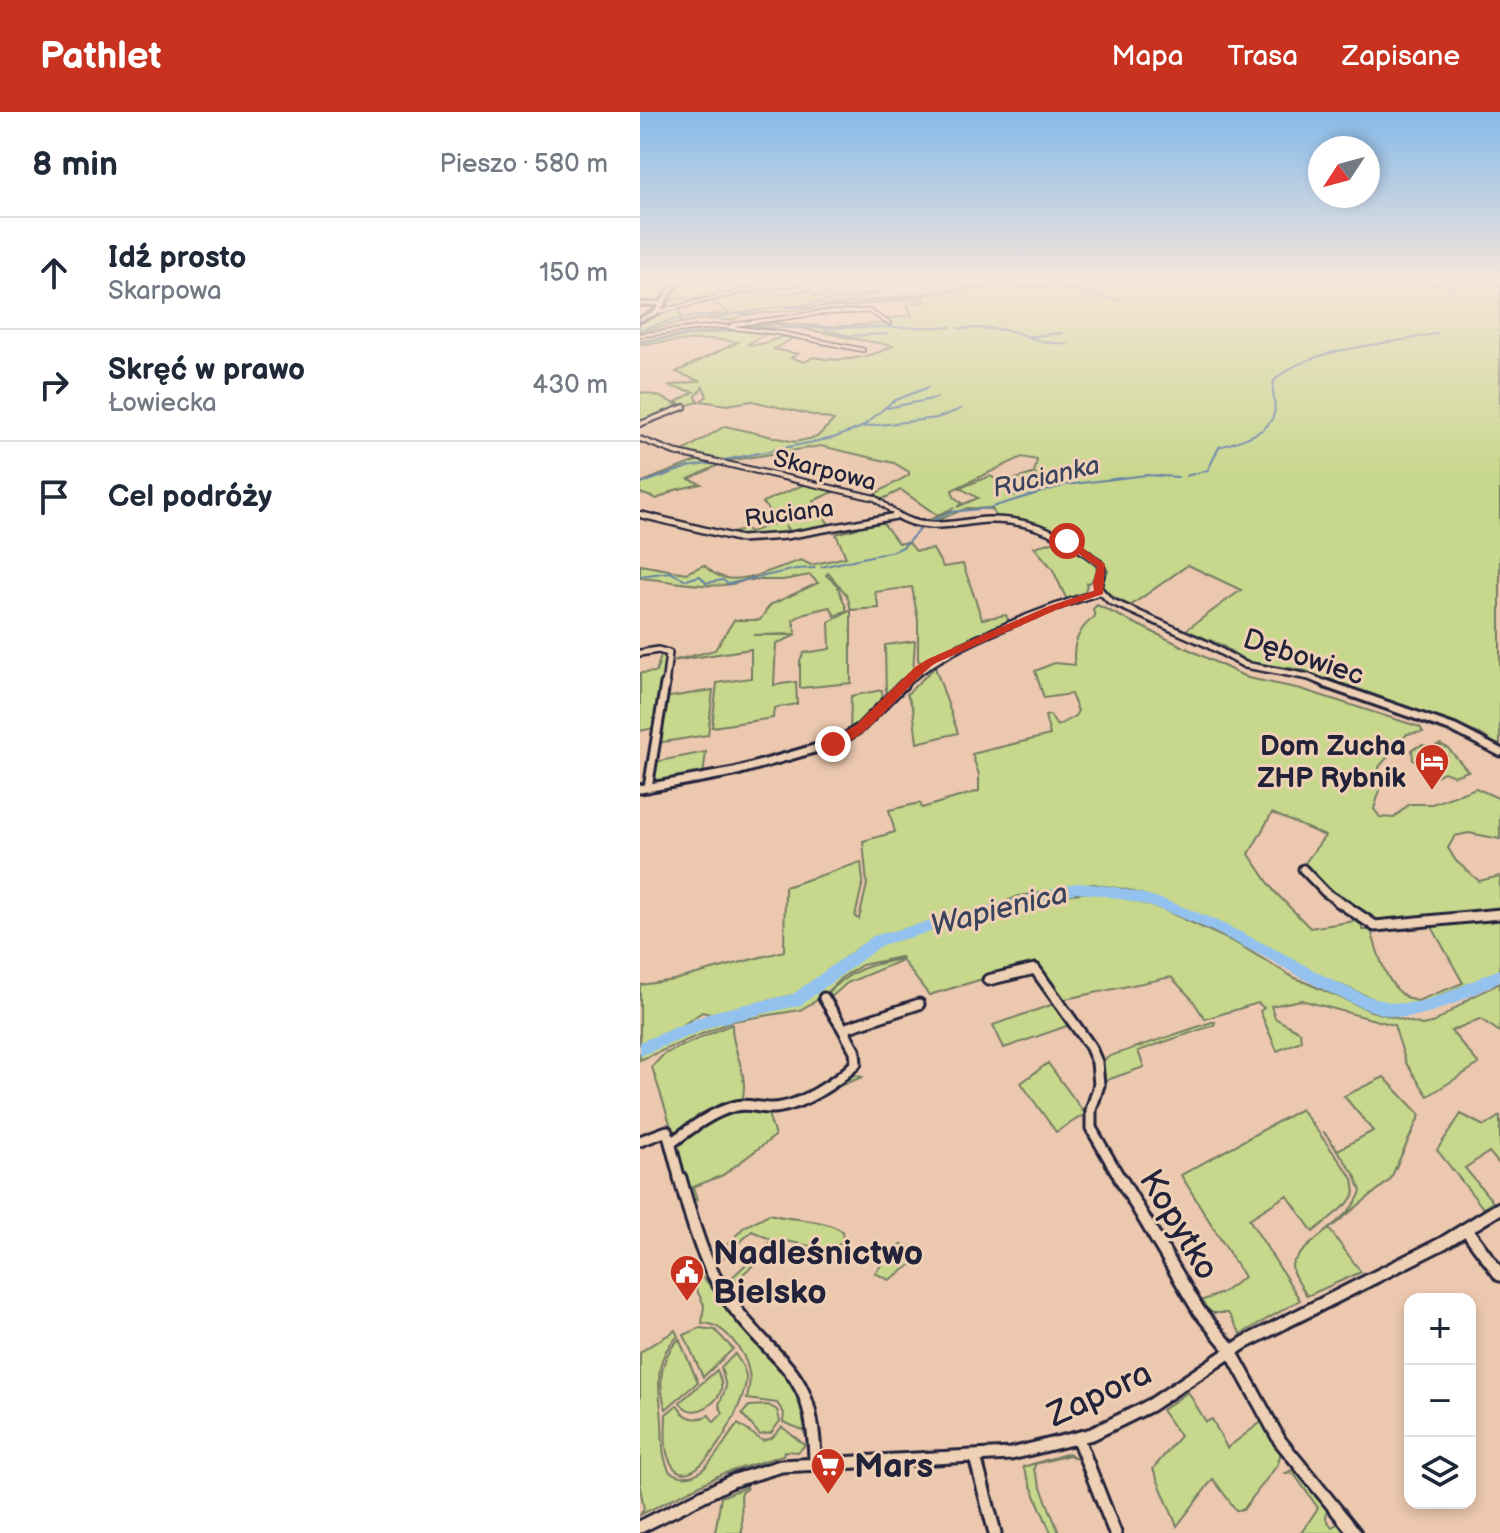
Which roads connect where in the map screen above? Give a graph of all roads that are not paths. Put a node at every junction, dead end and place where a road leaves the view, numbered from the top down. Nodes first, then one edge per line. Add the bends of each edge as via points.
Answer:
1 (845, 346) edge
2 (863, 350) dead end
3 (684, 407) dead end
4 (640, 424) edge
5 (640, 439) edge
6 (640, 514) edge
7 (896, 516) junction
8 (1099, 592) junction
9 (640, 653) edge
10 (1500, 752) edge
11 (644, 789) edge
12 (1303, 869) dead end
13 (1500, 914) edge
14 (988, 980) dead end
15 (824, 998) dead end
16 (919, 1004) dead end
17 (843, 1029) junction
18 (669, 1137) junction
19 (640, 1141) edge
20 (1500, 1208) edge
21 (1466, 1229) junction
22 (1500, 1275) edge
23 (1230, 1351) junction
24 (1078, 1439) junction
25 (975, 1457) junction
26 (815, 1463) junction
27 (640, 1527) edge
28 (995, 1533) edge
29 (1115, 1533) edge
30 (1355, 1533) edge

1 - 2 street
3 - 4 street
5 - 7 street, Skarpowa via 674,452 870,496
6 - 7 street, Ruciana via 741,539
7 - 8 street, Skarpowa via 927,525 1003,518 1041,525 1099,563
8 - 10 street, Dębowiec via 1245,665 1314,679 1455,729
8 - 11 street via 926,664 860,728 838,742 734,772
9 - 11 street via 660,650 670,657
12 - 13 street via 1325,892 1375,926
14 - 23 street, Kopytko via 1035,969 1090,1046 1101,1082 1089,1115 1091,1128 1199,1311
15 - 17 street
16 - 17 street
17 - 18 street via 856,1057 848,1072 782,1106 742,1104
18 - 19 street
18 - 26 street via 715,1279 749,1324 794,1369 806,1393 816,1433
20 - 21 street, Zapora
21 - 22 street
21 - 23 street, Zapora
23 - 24 street, Zapora via 1136,1414
23 - 30 street, Kopytko via 1291,1457
24 - 25 street, Zapora via 1034,1451
24 - 29 street
25 - 26 street, Zapora
25 - 28 street
26 - 27 street, Zapora via 745,1476

